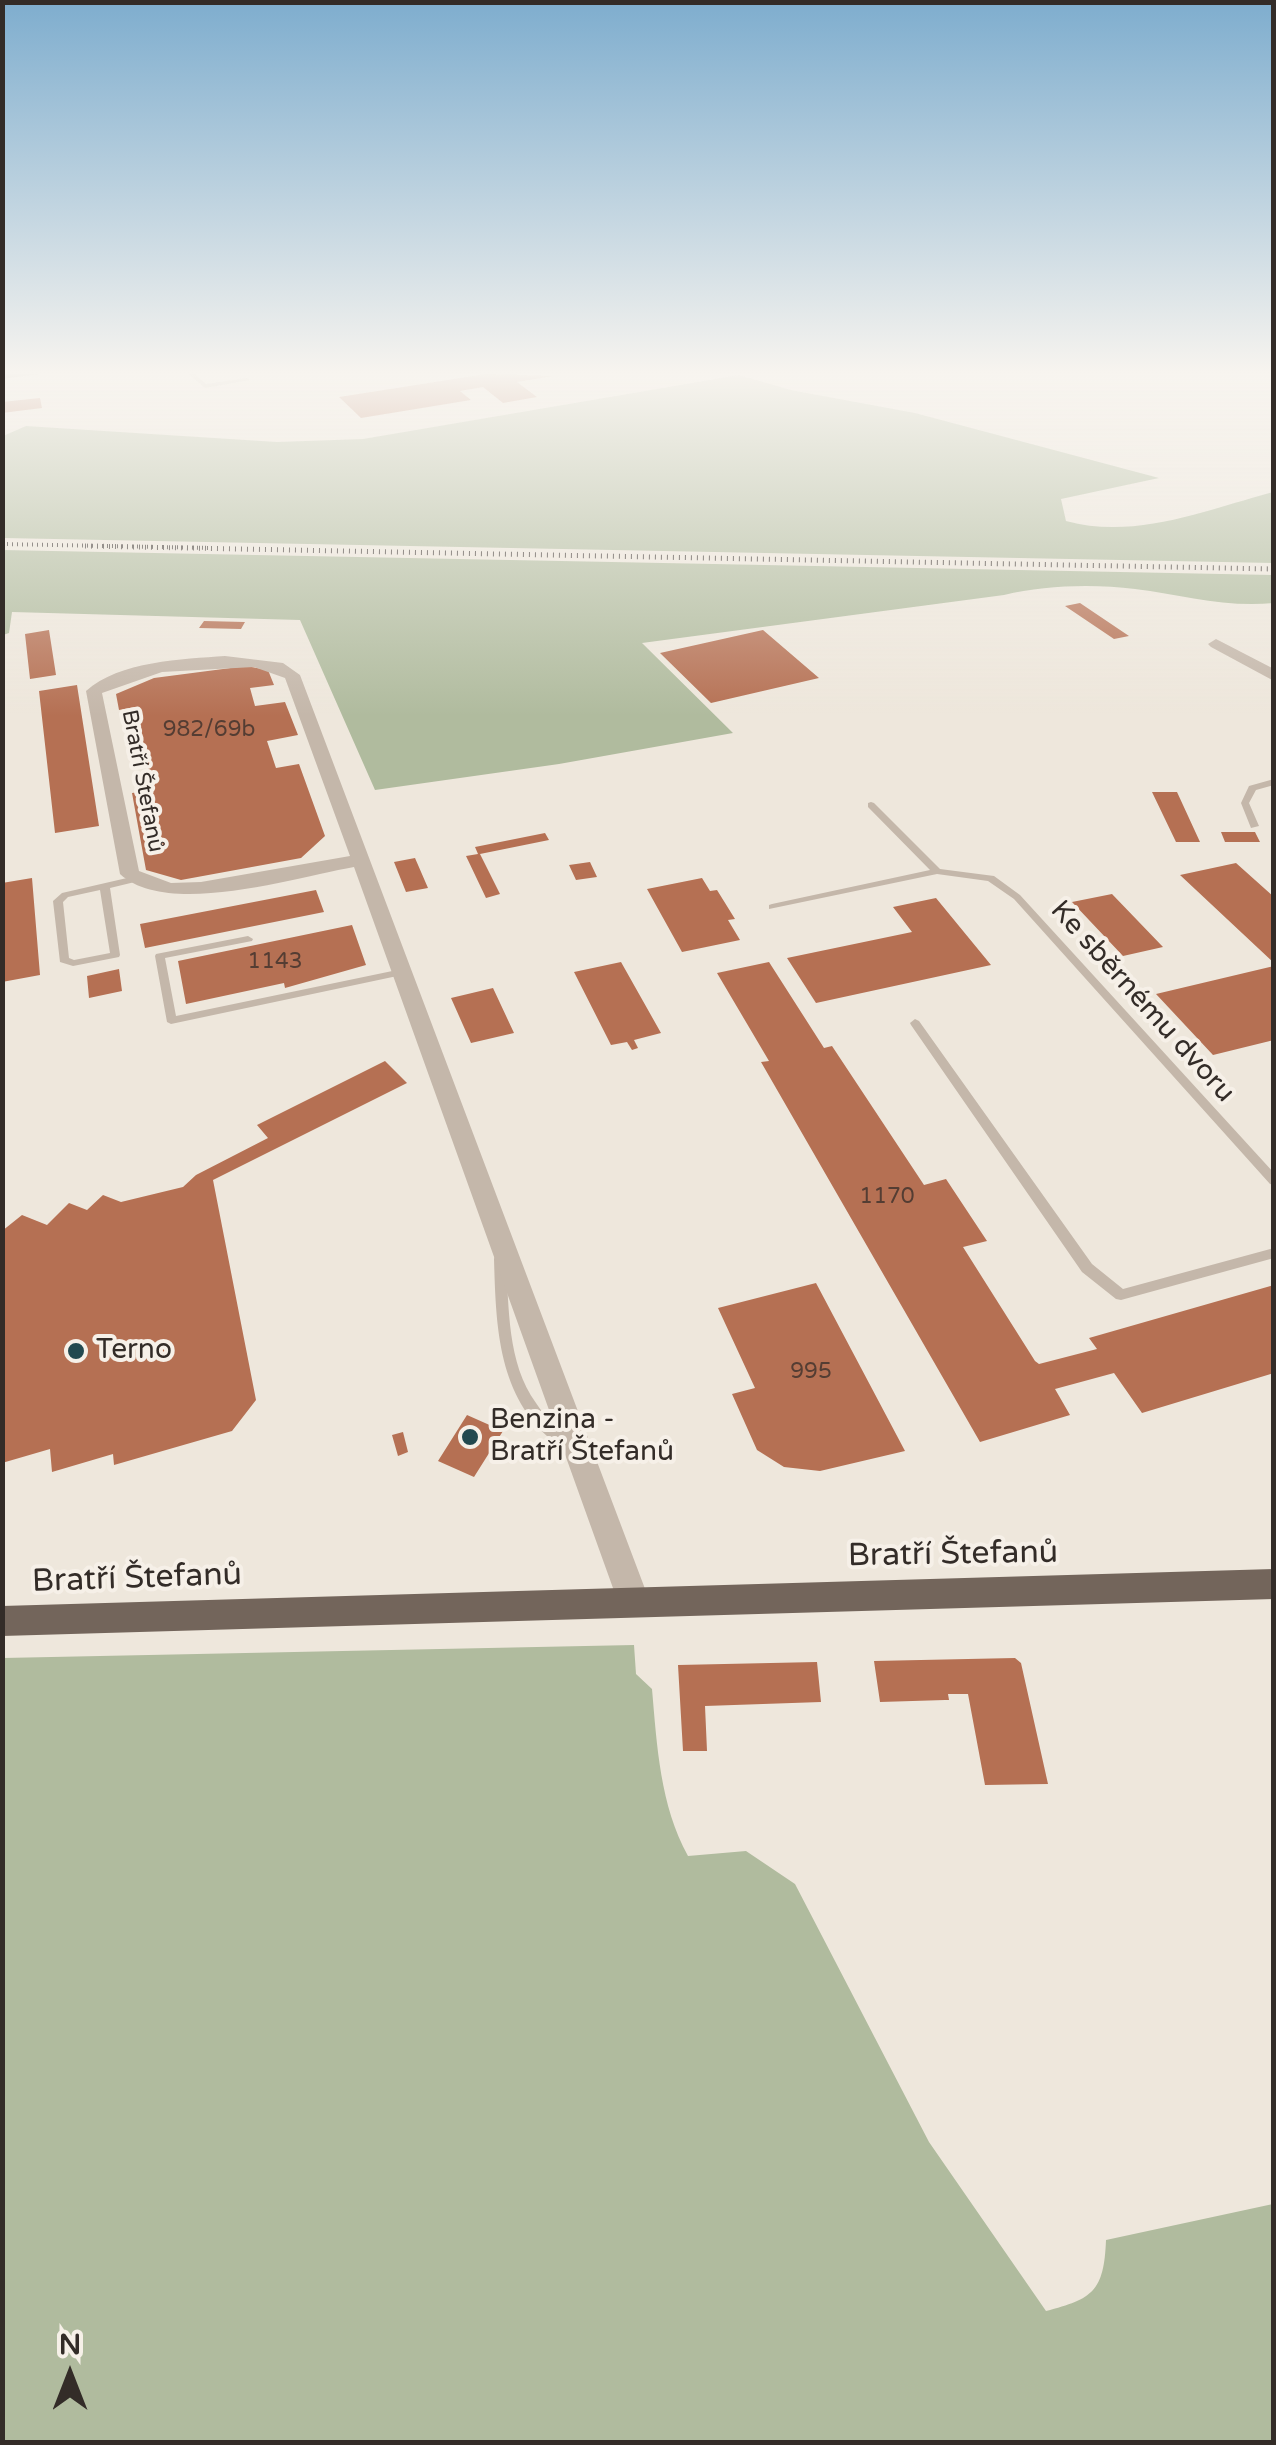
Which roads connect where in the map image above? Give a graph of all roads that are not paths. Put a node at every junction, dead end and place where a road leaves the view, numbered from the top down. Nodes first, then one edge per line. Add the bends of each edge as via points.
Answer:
1 (1216, 644) dead end
2 (1274, 676) edge
3 (1274, 782) edge
4 (871, 805) dead end
5 (1254, 826) dead end
6 (361, 860) junction
7 (937, 871) junction
8 (140, 878) junction
9 (105, 888) junction
10 (772, 907) dead end
11 (248, 939) dead end
12 (402, 972) junction
13 (915, 1023) dead end
14 (1274, 1181) edge
15 (498, 1232) junction
16 (1274, 1254) edge
17 (581, 1455) junction
18 (1274, 1584) edge
19 (634, 1602) junction
20 (2, 1621) edge

1 - 2 street
3 - 5 lane via 1252,788 1245,803
4 - 7 lane
6 - 8 street, Bratří Štefanů via 201,888 169,889
6 - 8 street, Bratří Štefanů via 292,675 270,661 240,659 117,676 94,691 130,874
6 - 12 street, Bratří Štefanů
7 - 10 lane
7 - 14 lane, Ke sběrnému dvoru via 991,878 1017,897
8 - 9 lane
9 - 9 lane via 58,902 64,960 116,955
11 - 12 lane via 160,956 170,1020
12 - 15 street, Bratří Štefanů
13 - 16 lane via 1087,1268 1121,1295
15 - 17 street, Bratří Štefanů
15 - 17 lane via 503,1333 516,1386 535,1418
17 - 19 street, Bratří Štefanů
18 - 19 main road, Bratří Štefanů
19 - 20 main road, Bratří Štefanů

